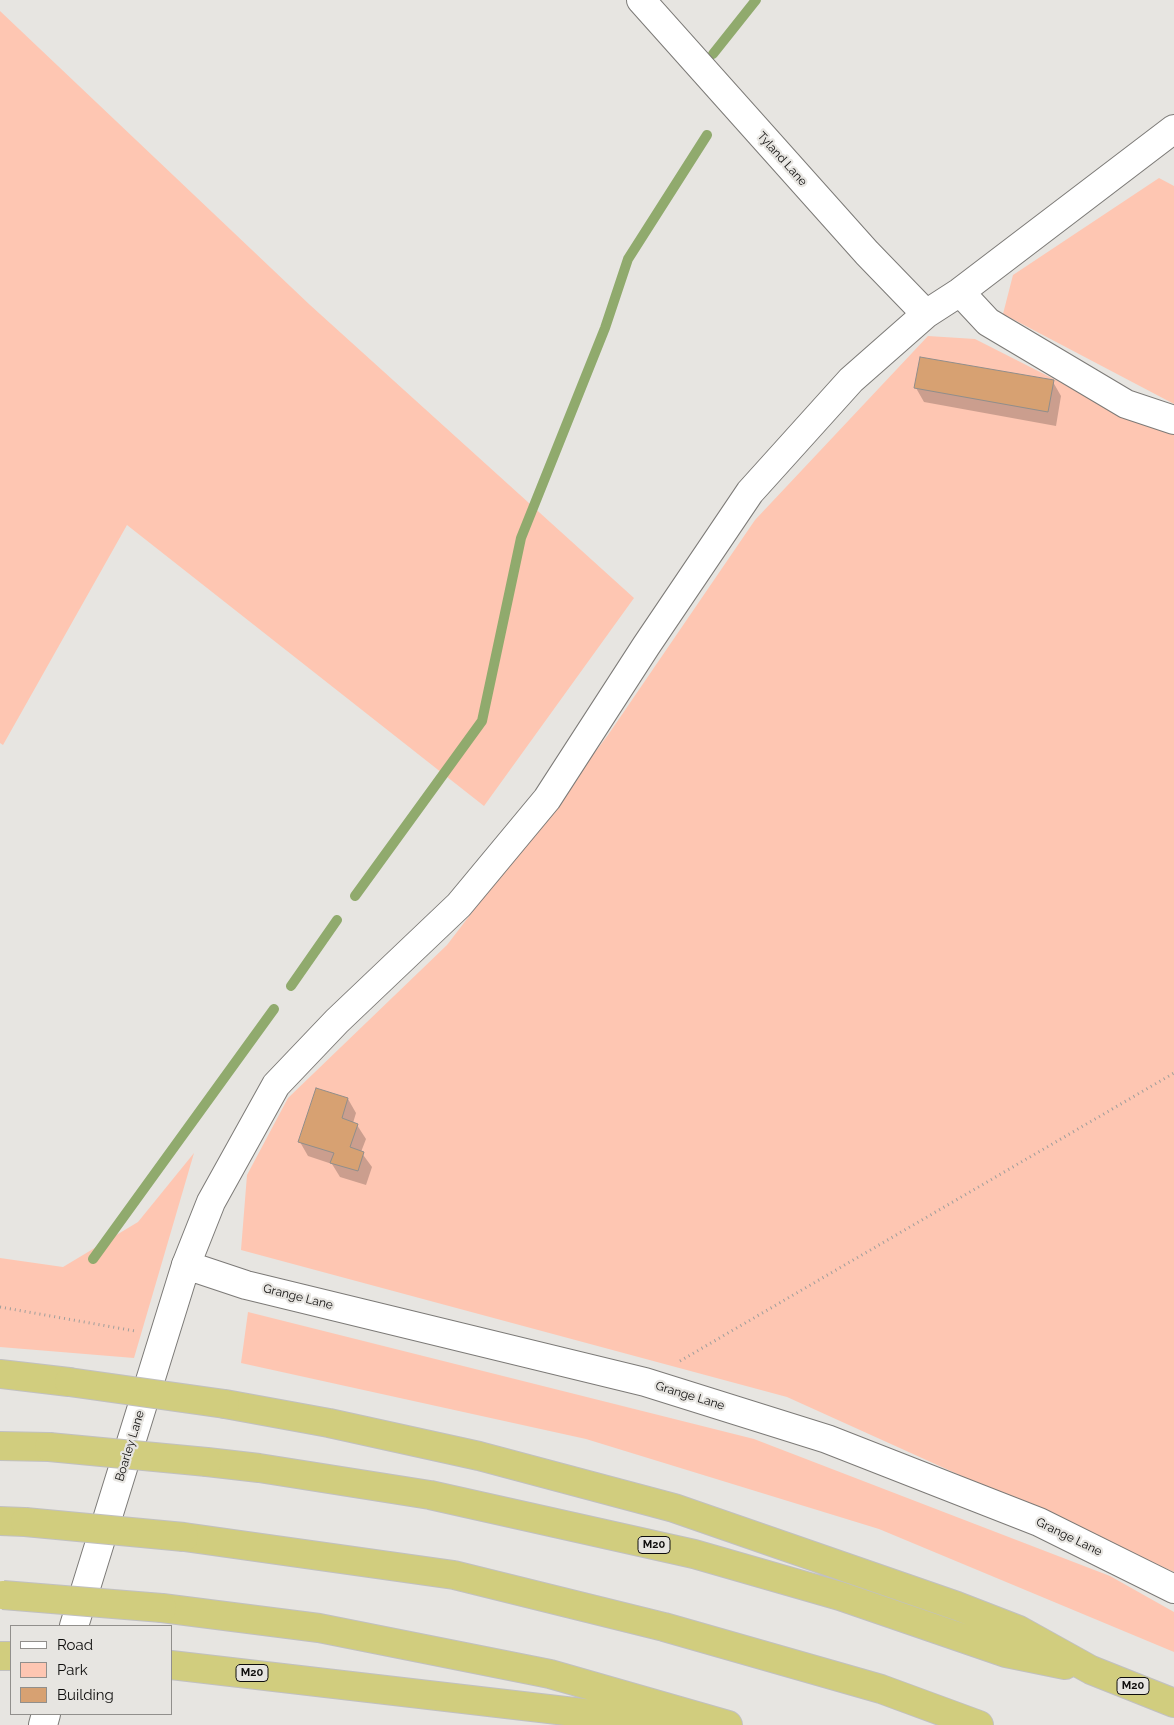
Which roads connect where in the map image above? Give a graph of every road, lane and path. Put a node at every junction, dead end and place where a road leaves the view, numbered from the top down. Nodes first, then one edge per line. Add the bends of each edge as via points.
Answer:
1 (642, 0) edge
2 (1174, 129) edge
3 (960, 292) junction
4 (926, 314) junction
5 (1174, 420) edge
6 (1174, 1073) edge
7 (186, 1265) junction
8 (0, 1307) edge
9 (165, 1337) junction
10 (0, 1374) edge
11 (645, 1382) junction
12 (0, 1446) edge
13 (13, 1522) edge
14 (1174, 1588) edge
15 (1, 1595) edge
16 (74, 1625) edge
17 (172, 1665) edge
18 (1091, 1670) junction
19 (1174, 1703) edge
20 (683, 1725) edge
21 (728, 1725) edge
22 (979, 1725) edge

1 - 4 street, Tyland Lane via 867,253
2 - 3 street, Boarley Lane
3 - 4 street, Boarley Lane
3 - 5 street via 988,322 1126,404
4 - 7 street, Boarley Lane via 851,380 750,492 547,800 459,905 337,1021 276,1085 211,1202
6 - 11 path
7 - 9 street, Boarley Lane
7 - 11 street, Grange Lane via 246,1285
8 - 9 path
9 - 16 street, Boarley Lane
10 - 18 highway, M20, bridge via 225,1404 329,1423 479,1456 674,1508 1019,1630
11 - 14 street, Grange Lane via 827,1439 945,1484 1039,1522
12 - 18 highway, M20, bridge via 49,1447 207,1462 430,1495 694,1554 840,1596 1006,1653
13 - 22 highway, bridge via 184,1537 454,1575 664,1626 882,1689
15 - 21 highway, bridge via 162,1608 319,1628 550,1674
17 - 20 highway, M20
18 - 19 highway, M20

